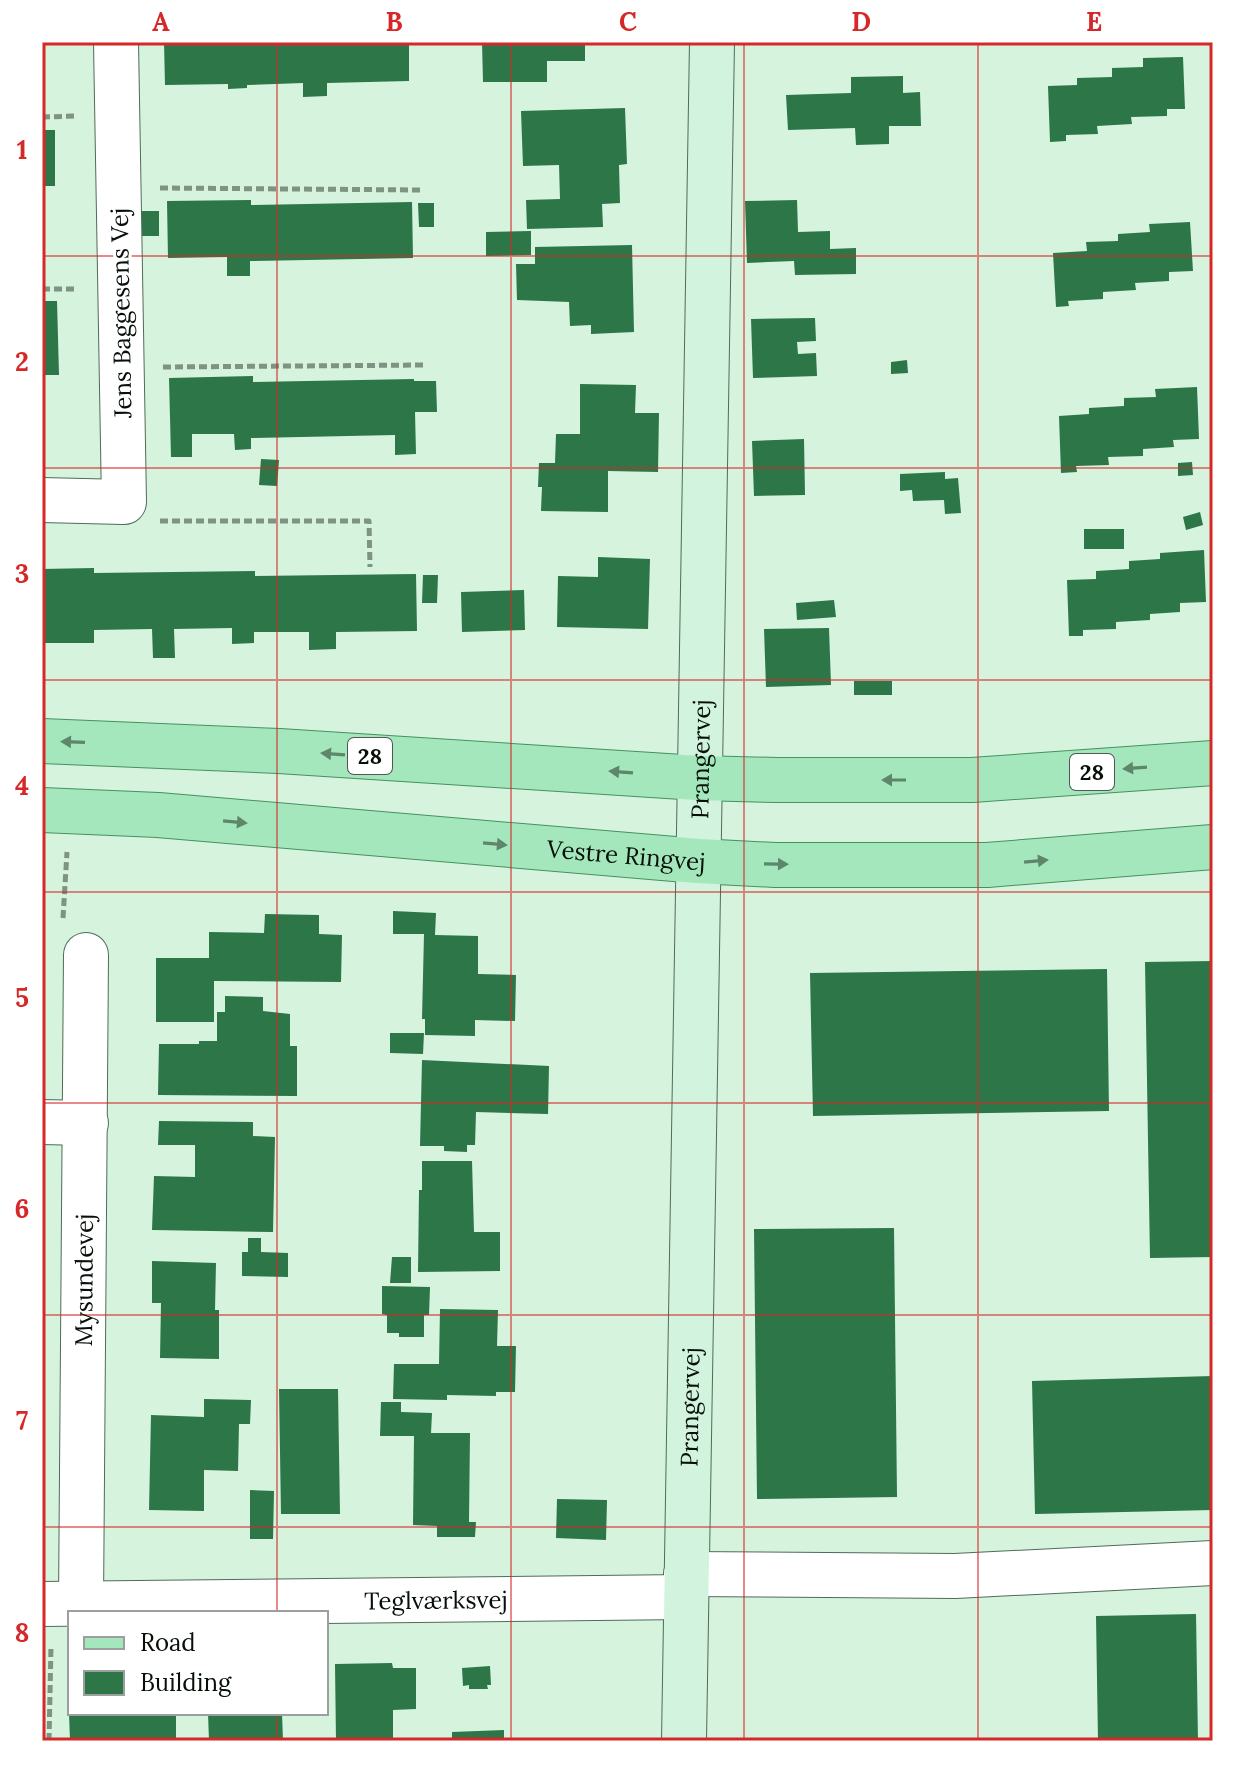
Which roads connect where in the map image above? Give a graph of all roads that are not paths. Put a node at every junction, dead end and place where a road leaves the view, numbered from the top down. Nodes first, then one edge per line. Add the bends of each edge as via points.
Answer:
1 (116, 42) edge
2 (712, 42) edge
3 (42, 500) edge
4 (42, 741) edge
5 (1213, 763) edge
6 (698, 778) junction
7 (42, 810) edge
8 (1213, 847) edge
9 (698, 861) junction
10 (86, 955) road end
11 (42, 1122) edge
12 (86, 1123) junction
13 (1213, 1563) edge
14 (686, 1586) junction
15 (58, 1604) edge
16 (684, 1741) edge

1 - 3 street, Jens Baggesens Vej via 124,502
2 - 6 street, Prangervej
6 -> 4 main road, 28
5 -> 6 main road, 28 via 972,780
6 - 9 street, Prangervej
7 -> 9 main road, Vestre Ringvej via 158,815
9 -> 8 main road, Vestre Ringvej via 987,865
9 - 14 street, Prangervej
10 - 12 street, Mysundevej
11 - 12 street
12 - 15 street, Mysundevej
13 - 14 street
14 - 15 street, Teglværksvej
14 - 16 street, Prangervej

